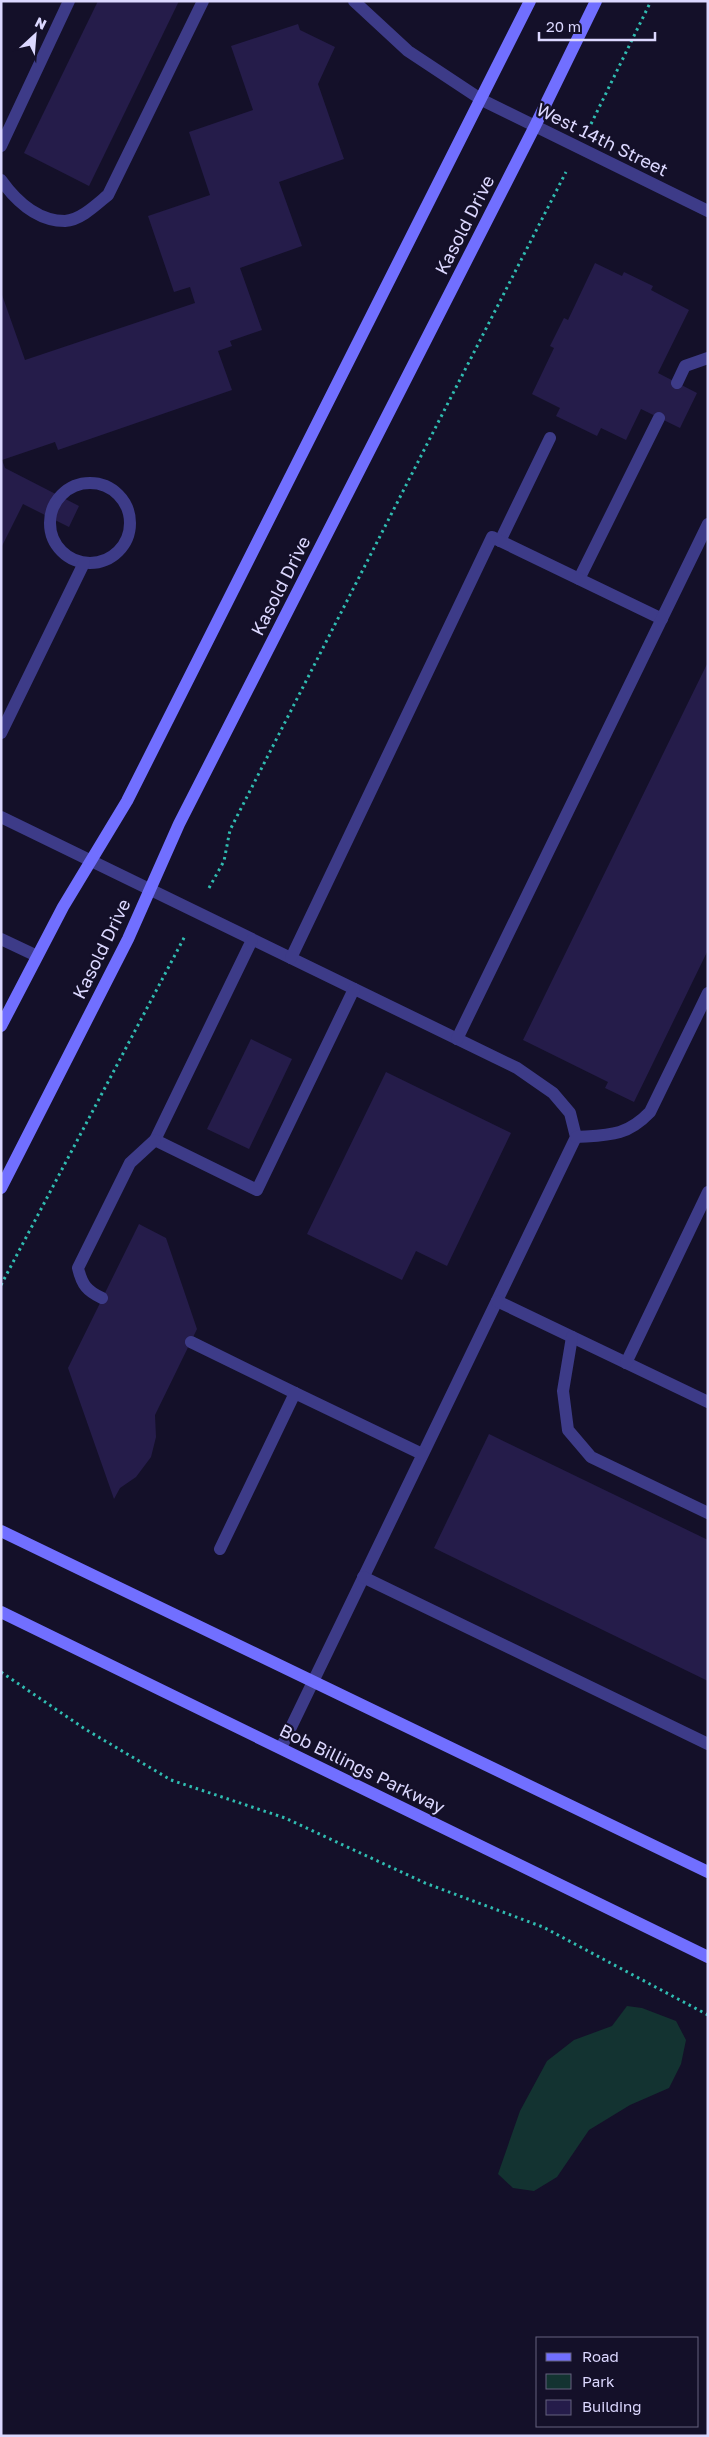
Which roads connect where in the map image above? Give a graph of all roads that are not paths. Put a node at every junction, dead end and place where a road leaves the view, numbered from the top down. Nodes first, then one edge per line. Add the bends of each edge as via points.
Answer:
1 (69, 1) edge
2 (203, 1) edge
3 (354, 1) edge
4 (530, 1) edge
5 (596, 1) edge
6 (482, 100) junction
7 (535, 126) junction
8 (1, 146) edge
9 (1, 180) edge
10 (708, 211) edge
11 (708, 358) edge
12 (677, 383) dead end
13 (659, 418) dead end
14 (550, 438) dead end
15 (708, 524) edge
16 (500, 541) junction
17 (84, 562) junction
18 (579, 579) junction
19 (662, 618) junction
20 (1, 733) edge
21 (1, 817) edge
22 (90, 861) junction
23 (150, 890) junction
24 (1, 939) edge
25 (252, 940) junction
26 (37, 956) junction
27 (290, 958) junction
28 (354, 989) junction
29 (708, 993) edge
30 (1, 1026) edge
31 (457, 1039) junction
32 (576, 1137) junction
33 (155, 1140) junction
34 (1, 1188) edge
35 (708, 1192) edge
36 (102, 1298) dead end
37 (497, 1300) junction
38 (572, 1337) junction
39 (191, 1342) dead end
40 (626, 1363) junction
41 (296, 1392) junction
42 (708, 1402) edge
43 (422, 1454) junction
44 (708, 1514) edge
45 (1, 1531) edge
46 (220, 1549) dead end
47 (363, 1577) junction
48 (1, 1612) edge
49 (313, 1681) junction
50 (708, 1744) edge
51 (280, 1748) junction
52 (708, 1872) edge
53 (708, 1956) edge

1 - 8 street
2 - 9 street via 108,195 88,212 66,221 39,215 17,202
3 - 6 street, West 14th Street via 408,51
4 - 6 main road
5 - 7 main road, Kasold Drive
6 - 7 street, West 14th Street
6 - 22 main road via 126,801
7 - 10 street, West 14th Street
7 - 23 main road, Kasold Drive via 179,824
11 - 12 street via 685,366
13 - 18 street
14 - 16 street
15 - 19 street
16 - 18 street
16 - 27 street via 492,537
17 - 17 street via 60,550 52,538 50,524 58,498 68,489 94,483 108,487 126,504 130,529 127,540 110,559 98,563
17 - 20 street
18 - 19 street
19 - 31 street
21 - 22 street
22 - 23 street
22 - 26 main road
23 - 25 street
23 - 34 main road, Kasold Drive
24 - 26 street
25 - 27 street
25 - 33 street
26 - 30 main road
27 - 28 street
28 - 31 street
28 - 33 street via 256,1190
29 - 32 street via 650,1112 636,1126 609,1135
31 - 32 street via 517,1068 553,1093 570,1113
32 - 37 street
33 - 36 street via 130,1162 78,1268 81,1282 88,1292
35 - 40 street
37 - 38 street
37 - 43 street
38 - 40 street
38 - 44 street via 563,1391 568,1430 591,1457
39 - 41 street
40 - 42 street
41 - 43 street
41 - 46 street
43 - 47 street
45 - 49 main road
47 - 49 street
47 - 50 street
48 - 51 main road, Bob Billings Parkway
49 - 51 street
49 - 52 main road
51 - 53 main road, Bob Billings Parkway

